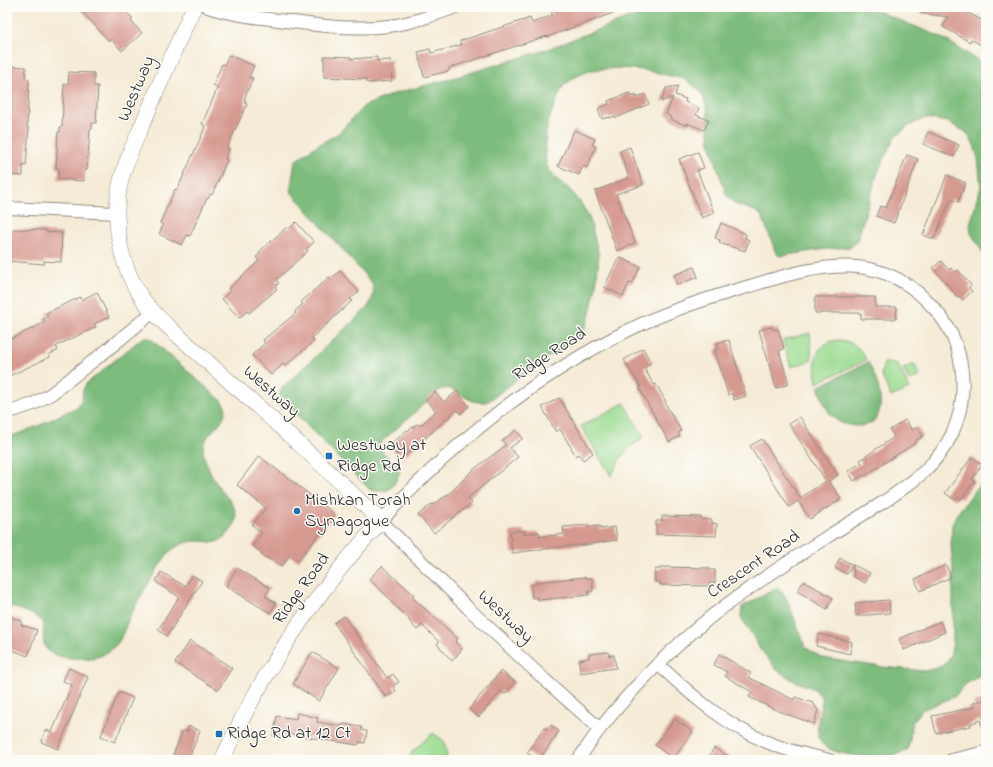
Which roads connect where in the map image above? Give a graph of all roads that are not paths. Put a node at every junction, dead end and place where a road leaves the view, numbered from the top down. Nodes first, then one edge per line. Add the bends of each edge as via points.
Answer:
1 (194, 7) edge
2 (208, 7) edge
3 (456, 7) edge
4 (7, 208) edge
5 (117, 213) junction
6 (153, 312) junction
7 (7, 413) edge
8 (959, 414) joint
9 (381, 521) junction
10 (658, 664) junction
11 (600, 728) junction
12 (986, 752) edge
13 (222, 760) edge
14 (578, 760) edge
15 (829, 760) edge
16 (952, 760) edge

1 - 5 street, Westway via 128,160 121,182
2 - 3 street via 253,17 322,26 369,27 410,22
4 - 5 street
5 - 6 street, Westway via 124,261 139,294
6 - 7 street via 55,391 33,404
6 - 9 street, Westway via 294,438
8 - 9 street, Ridge Road via 963,380 957,348 948,326 927,300 898,279 872,268 835,266 801,271 670,312 581,355 539,382 469,436
8 - 10 street, Crescent Road via 943,451 920,476 729,603
9 - 11 street, Westway via 468,608
9 - 13 street, Ridge Road via 331,579 280,652
10 - 11 street, Crescent Road
10 - 15 street via 687,691 742,730 793,752
11 - 14 street, Crescent Road
12 - 16 street

